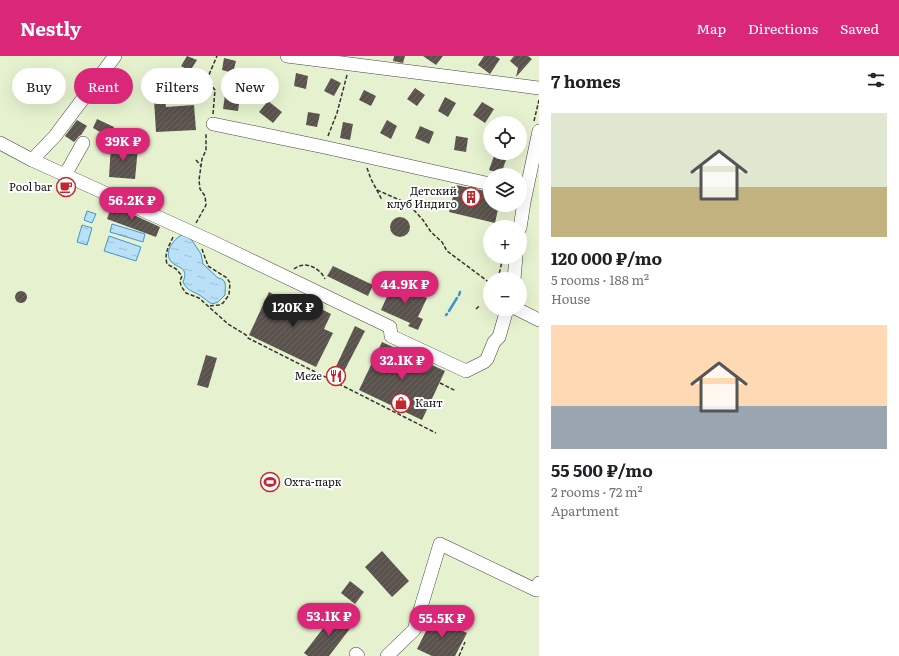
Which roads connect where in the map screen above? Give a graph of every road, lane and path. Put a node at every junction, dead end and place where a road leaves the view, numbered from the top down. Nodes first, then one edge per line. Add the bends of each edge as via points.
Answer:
1 (115, 56) edge
2 (217, 56) edge
3 (287, 56) edge
4 (350, 65) junction
5 (539, 88) edge
6 (213, 124) junction
7 (538, 137) edge
8 (83, 143) dead end
9 (324, 147) junction
10 (3, 148) edge
11 (364, 156) junction
12 (32, 160) junction
13 (196, 160) dead end
14 (201, 166) junction
15 (65, 175) junction
16 (527, 178) edge
17 (483, 182) edge
18 (377, 190) junction
19 (382, 200) dead end
20 (180, 232) junction
21 (202, 248) dead end
22 (285, 277) junction
23 (483, 278) edge
24 (325, 279) dead end
25 (417, 280) dead end
26 (411, 291) dead end
27 (480, 305) dead end
28 (208, 306) junction
29 (476, 309) dead end
30 (527, 314) edge
31 (505, 316) edge
32 (539, 320) edge
33 (440, 383) dead end
34 (456, 391) dead end
35 (436, 433) dead end
36 (538, 588) edge
37 (465, 642) dead end
38 (387, 656) edge
39 (458, 656) edge

1 - 12 street via 55,136
2 - 6 path via 208,77 215,90
3 - 4 street
4 - 5 street
4 - 9 path via 338,113
6 - 9 street
6 - 14 path via 205,135 206,150
7 - 16 street
8 - 15 street
9 - 11 street
10 - 12 street
11 - 17 street
11 - 18 path
12 - 15 street
13 - 14 path
14 - 20 path via 200,189 205,196 206,205 198,221
15 - 20 street
18 - 19 path
18 - 23 path via 413,209 447,251
20 - 22 street
20 - 28 path via 166,251 167,264 182,276 181,286 186,293 199,298
21 - 28 path via 208,266 227,278 230,284 229,295 223,303
22 - 24 path via 298,266 305,265 319,270
22 - 31 street via 390,327 391,336 466,371 487,359 499,337
25 - 26 path
27 - 29 path
28 - 35 path via 248,338
30 - 32 street
33 - 34 path
36 - 38 street via 440,544 414,630
37 - 39 path

